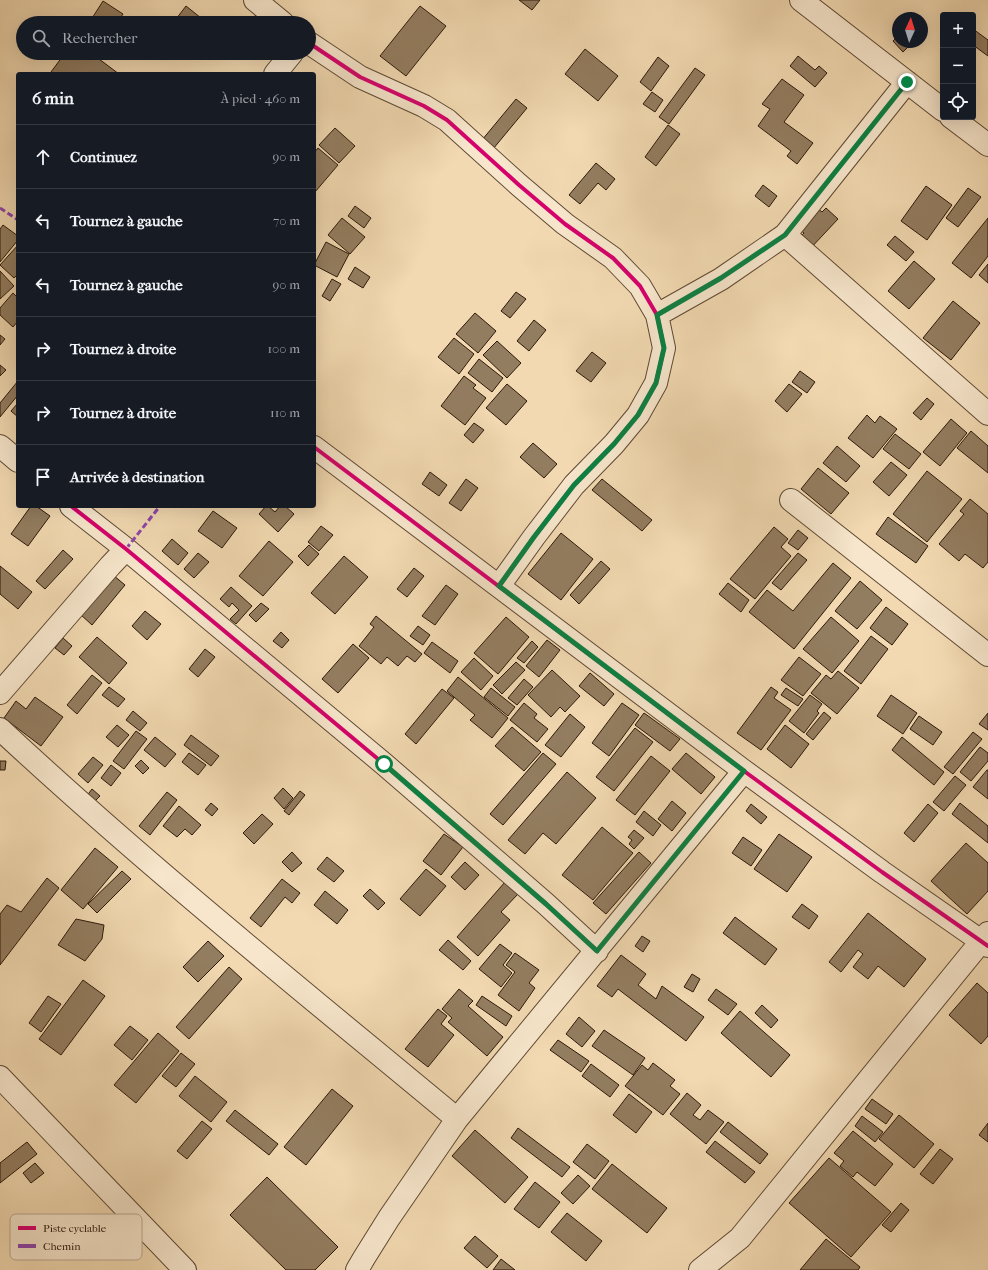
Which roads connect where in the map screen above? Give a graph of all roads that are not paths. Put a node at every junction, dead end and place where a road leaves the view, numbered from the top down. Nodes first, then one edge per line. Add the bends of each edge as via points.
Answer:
1 (255, 0) edge
2 (801, 0) edge
3 (275, 16) edge
4 (316, 48) edge
5 (286, 60) edge
6 (277, 72) edge
7 (907, 82) junction
8 (940, 108) edge
9 (955, 120) edge
10 (988, 146) edge
11 (785, 235) junction
12 (657, 315) junction
13 (988, 414) edge
14 (0, 446) edge
15 (316, 449) edge
16 (16, 459) edge
17 (791, 500) dead end
18 (74, 508) edge
19 (126, 549) junction
20 (499, 586) junction
21 (988, 655) edge
22 (0, 693) edge
23 (0, 729) edge
24 (744, 771) junction
25 (986, 940) edge
26 (597, 951) junction
27 (0, 1077) edge
28 (457, 1119) junction
29 (131, 1214) edge
30 (142, 1225) edge
31 (185, 1270) edge
32 (358, 1270) edge
33 (700, 1270) edge

1 - 3 street
2 - 7 street
4 - 12 street via 360,77 424,106 448,120 565,224 614,258 640,286
5 - 6 street
7 - 8 street
7 - 11 street
9 - 10 street
11 - 12 street via 721,278
11 - 13 street
12 - 20 street via 664,348 656,383 638,415 574,485
14 - 16 street
15 - 20 street
17 - 21 street
18 - 19 street
19 - 22 street
19 - 26 street via 384,764
20 - 24 street
23 - 28 street via 165,877
24 - 25 street via 882,872
24 - 26 street
25 - 33 street via 740,1238
26 - 28 street
27 - 29 street
28 - 32 street via 389,1218
30 - 31 street

